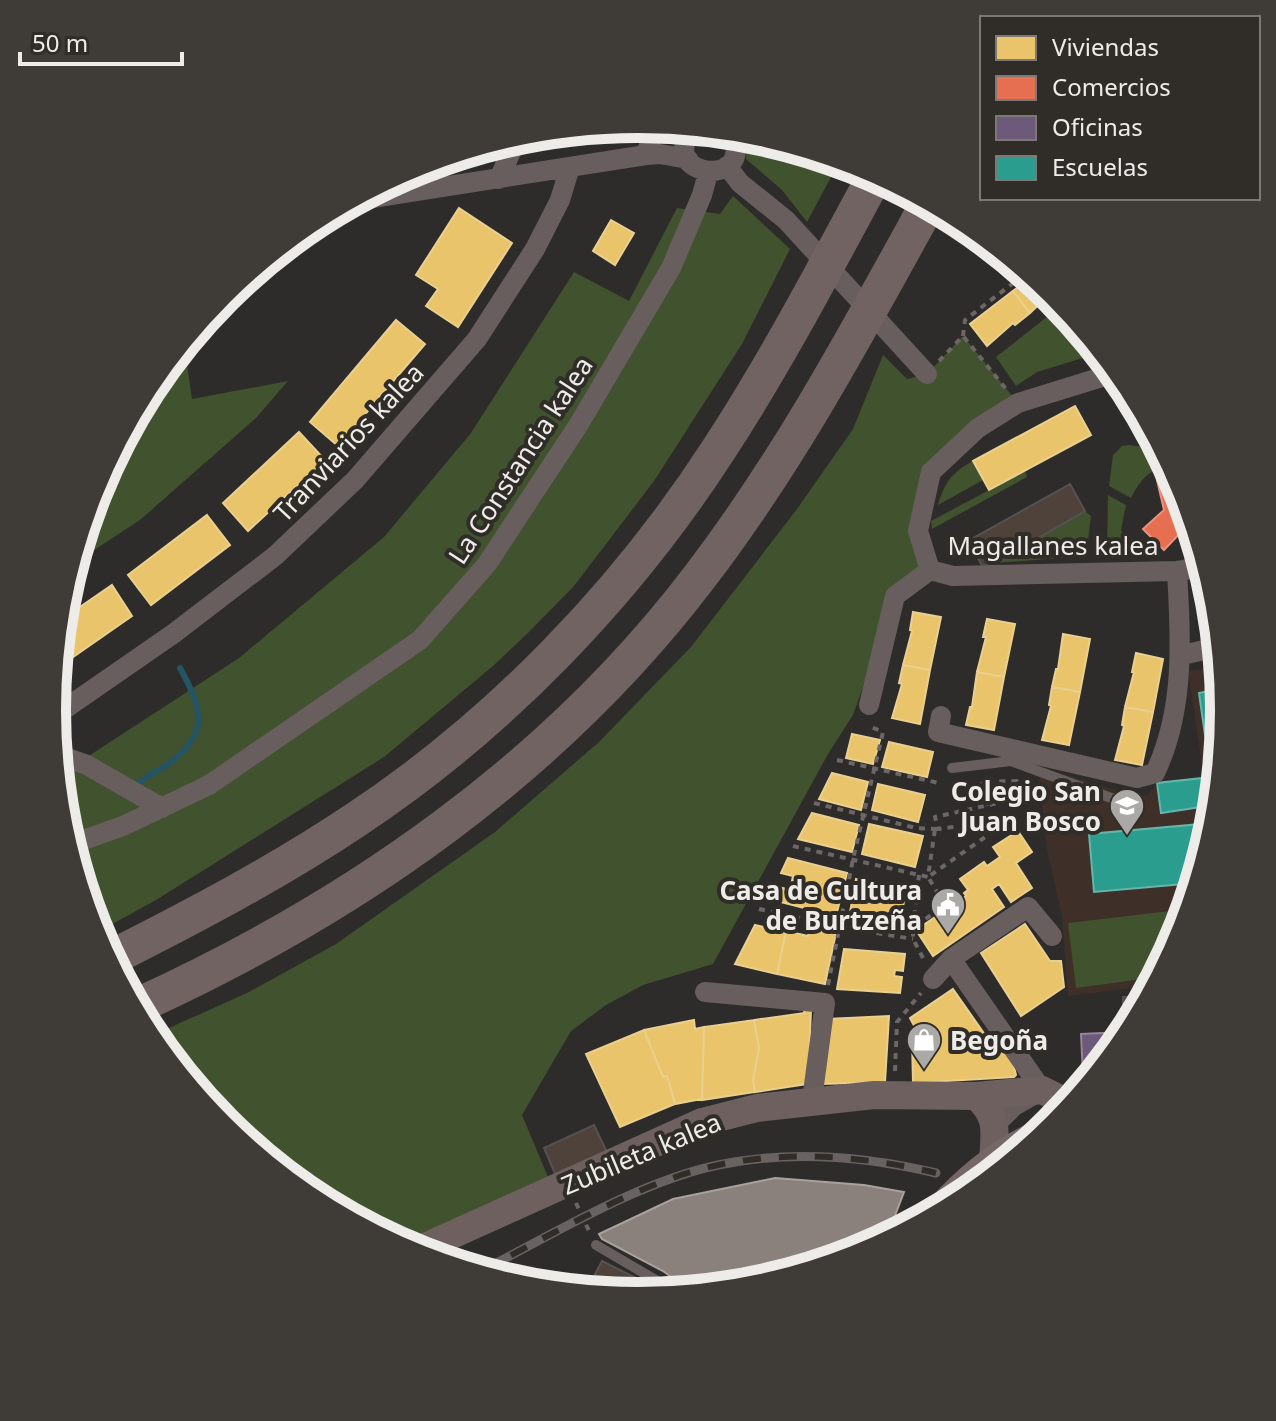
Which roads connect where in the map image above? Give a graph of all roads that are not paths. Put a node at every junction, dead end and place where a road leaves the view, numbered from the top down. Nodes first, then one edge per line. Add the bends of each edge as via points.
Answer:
1 (654, 139) edge
2 (678, 140) edge
3 (687, 141) edge
4 (734, 146) edge
5 (510, 153) edge
6 (653, 155) junction
7 (688, 159) junction
8 (570, 167) junction
9 (718, 169) junction
10 (499, 179) junction
11 (869, 187) edge
12 (394, 193) edge
13 (922, 214) edge
14 (927, 374) road end
15 (1103, 377) edge
16 (1192, 569) edge
17 (930, 570) junction
18 (1177, 571) junction
19 (1206, 650) edge
20 (1182, 655) junction
21 (869, 705) road end
22 (66, 708) edge
23 (941, 716) dead end
24 (1012, 755) junction
25 (68, 758) edge
26 (952, 768) road end
27 (1133, 806) dead end
28 (162, 808) junction
29 (81, 841) edge
30 (1052, 936) dead end
31 (121, 953) edge
32 (951, 959) junction
33 (933, 979) road end
34 (705, 992) dead end
35 (146, 1001) edge
36 (1042, 1090) junction
37 (976, 1096) junction
38 (1058, 1098) edge
39 (812, 1100) junction
40 (995, 1125) junction
41 (993, 1158) edge
42 (432, 1244) edge
43 (596, 1245) road end
44 (658, 1281) edge

1 - 6 street
2 - 6 street
3 - 7 street
4 - 9 street, La Constancia kalea via 735,153
5 - 10 street
6 - 7 street
6 - 8 street
7 - 9 street via 700,171
8 - 10 street
8 - 22 street, Tranviarios kalea via 535,249 477,339 355,480 275,556
9 - 14 street via 786,220
9 - 28 street, La Constancia kalea via 671,268 579,424 487,564 420,640 209,785
10 - 12 street
11 - 31 highway via 718,452 646,550 567,640 466,736 359,818 230,896
13 - 35 highway via 758,496 678,605 576,714 504,781 392,867 259,947
15 - 17 street via 1018,403 978,428 931,472 918,531
16 - 18 street, Magallanes kalea
17 - 18 street, Magallanes kalea via 953,576
17 - 21 street via 895,596
18 - 20 street, Magallanes kalea
19 - 20 street
20 - 24 street, Magallanes kalea via 1169,731 1155,773 1137,778
23 - 24 street, Magallanes kalea via 938,732
24 - 26 lane
24 - 27 lane
25 - 28 street
28 - 29 street, La Constancia kalea
30 - 32 street via 1028,907
32 - 33 street
32 - 36 street
34 - 39 street via 825,1003
36 - 37 street, Zubileta kalea
36 - 38 street
36 - 40 street
37 - 39 street, Zubileta kalea
37 - 40 street via 990,1109
39 - 42 street, Zubileta kalea via 702,1122
40 - 41 street
43 - 44 lane

